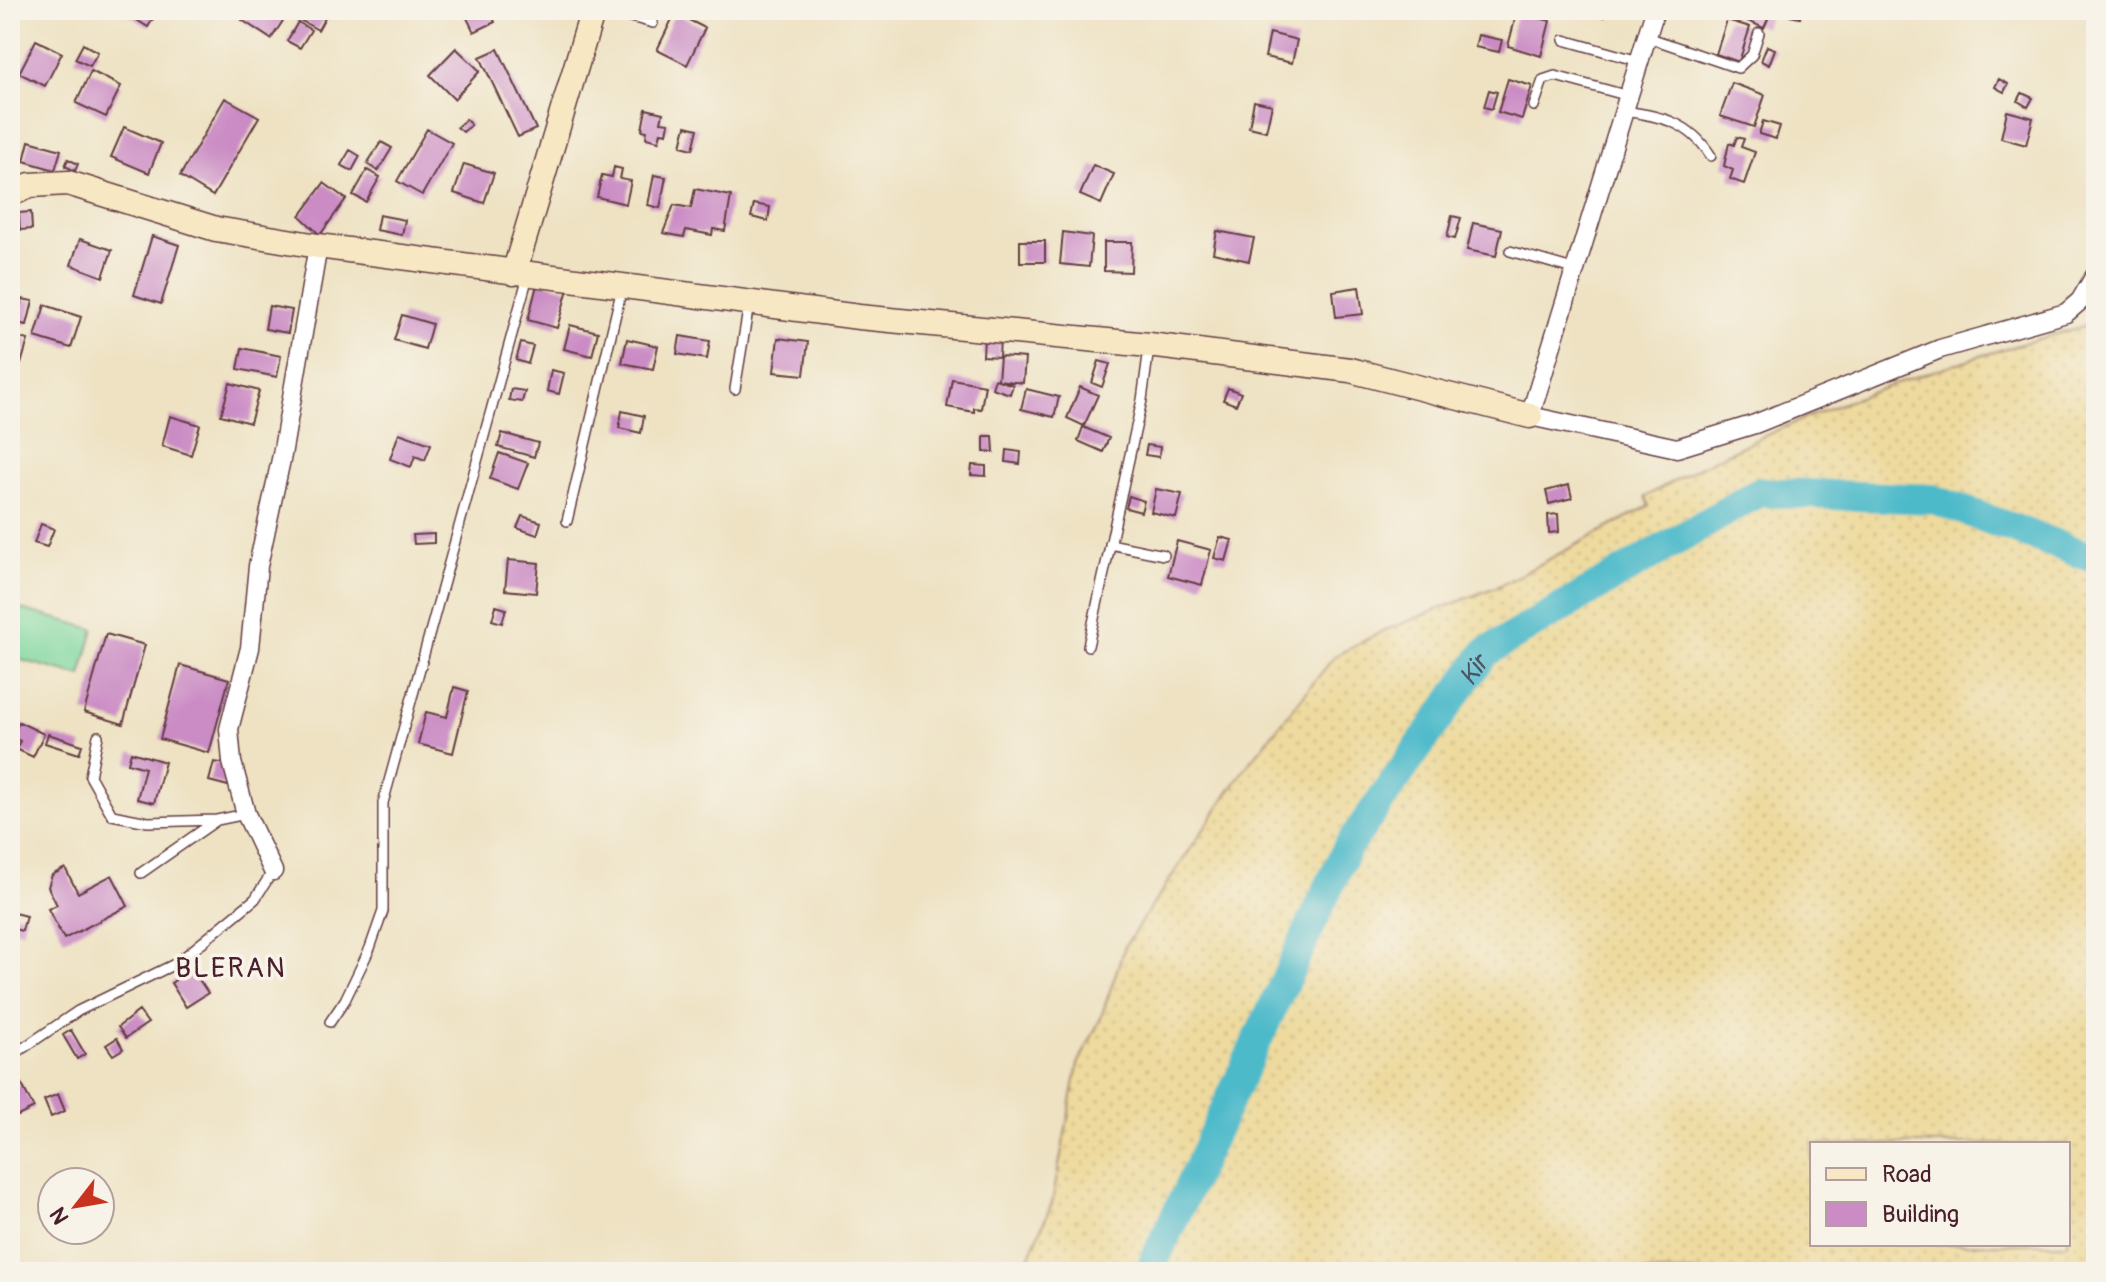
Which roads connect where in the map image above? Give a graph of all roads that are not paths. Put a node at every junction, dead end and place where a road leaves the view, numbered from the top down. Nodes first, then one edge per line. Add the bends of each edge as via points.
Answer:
1 (593, 10) edge
2 (604, 10) edge
3 (1655, 10) edge
4 (653, 23) dead end
5 (1759, 33) dead end
6 (1647, 37) junction
7 (1564, 40) dead end
8 (1639, 61) junction
9 (1627, 104) junction
10 (1534, 106) dead end
11 (1711, 156) dead end
12 (10, 195) edge
13 (318, 246) junction
14 (1510, 251) dead end
15 (1573, 269) junction
16 (521, 274) junction
17 (2096, 274) edge
18 (623, 285) junction
19 (749, 300) junction
20 (1149, 345) junction
21 (735, 389) dead end
22 (1530, 416) junction
23 (567, 521) dead end
24 (1110, 544) junction
25 (1164, 555) dead end
26 (1088, 646) dead end
27 (98, 736) dead end
28 (246, 814) junction
29 (217, 820) junction
30 (273, 871) joint
31 (141, 873) dead end
32 (330, 1022) dead end
33 (10, 1057) edge

1 - 16 street
2 - 4 lane
3 - 6 street
5 - 6 lane via 1752,55 1738,68
6 - 8 street
7 - 8 lane
8 - 9 street
9 - 10 lane via 1555,76 1543,80
9 - 11 lane via 1667,117 1702,141
9 - 15 street
12 - 13 street via 30,185 68,183 216,229
13 - 16 street
13 - 28 street via 258,566 250,648 229,729
14 - 15 lane
15 - 22 street
16 - 18 street
16 - 32 lane via 383,803 383,911 358,974
17 - 22 street via 2066,313 1940,349 1755,424 1677,448
18 - 19 street
18 - 23 lane
19 - 20 street via 859,317
19 - 21 lane
20 - 22 street via 1350,370
20 - 24 lane
24 - 25 lane
24 - 26 lane
27 - 29 lane via 90,776 112,815 148,822
28 - 29 lane
28 - 30 street
29 - 31 lane
30 - 33 lane via 255,899 177,963 78,1011

